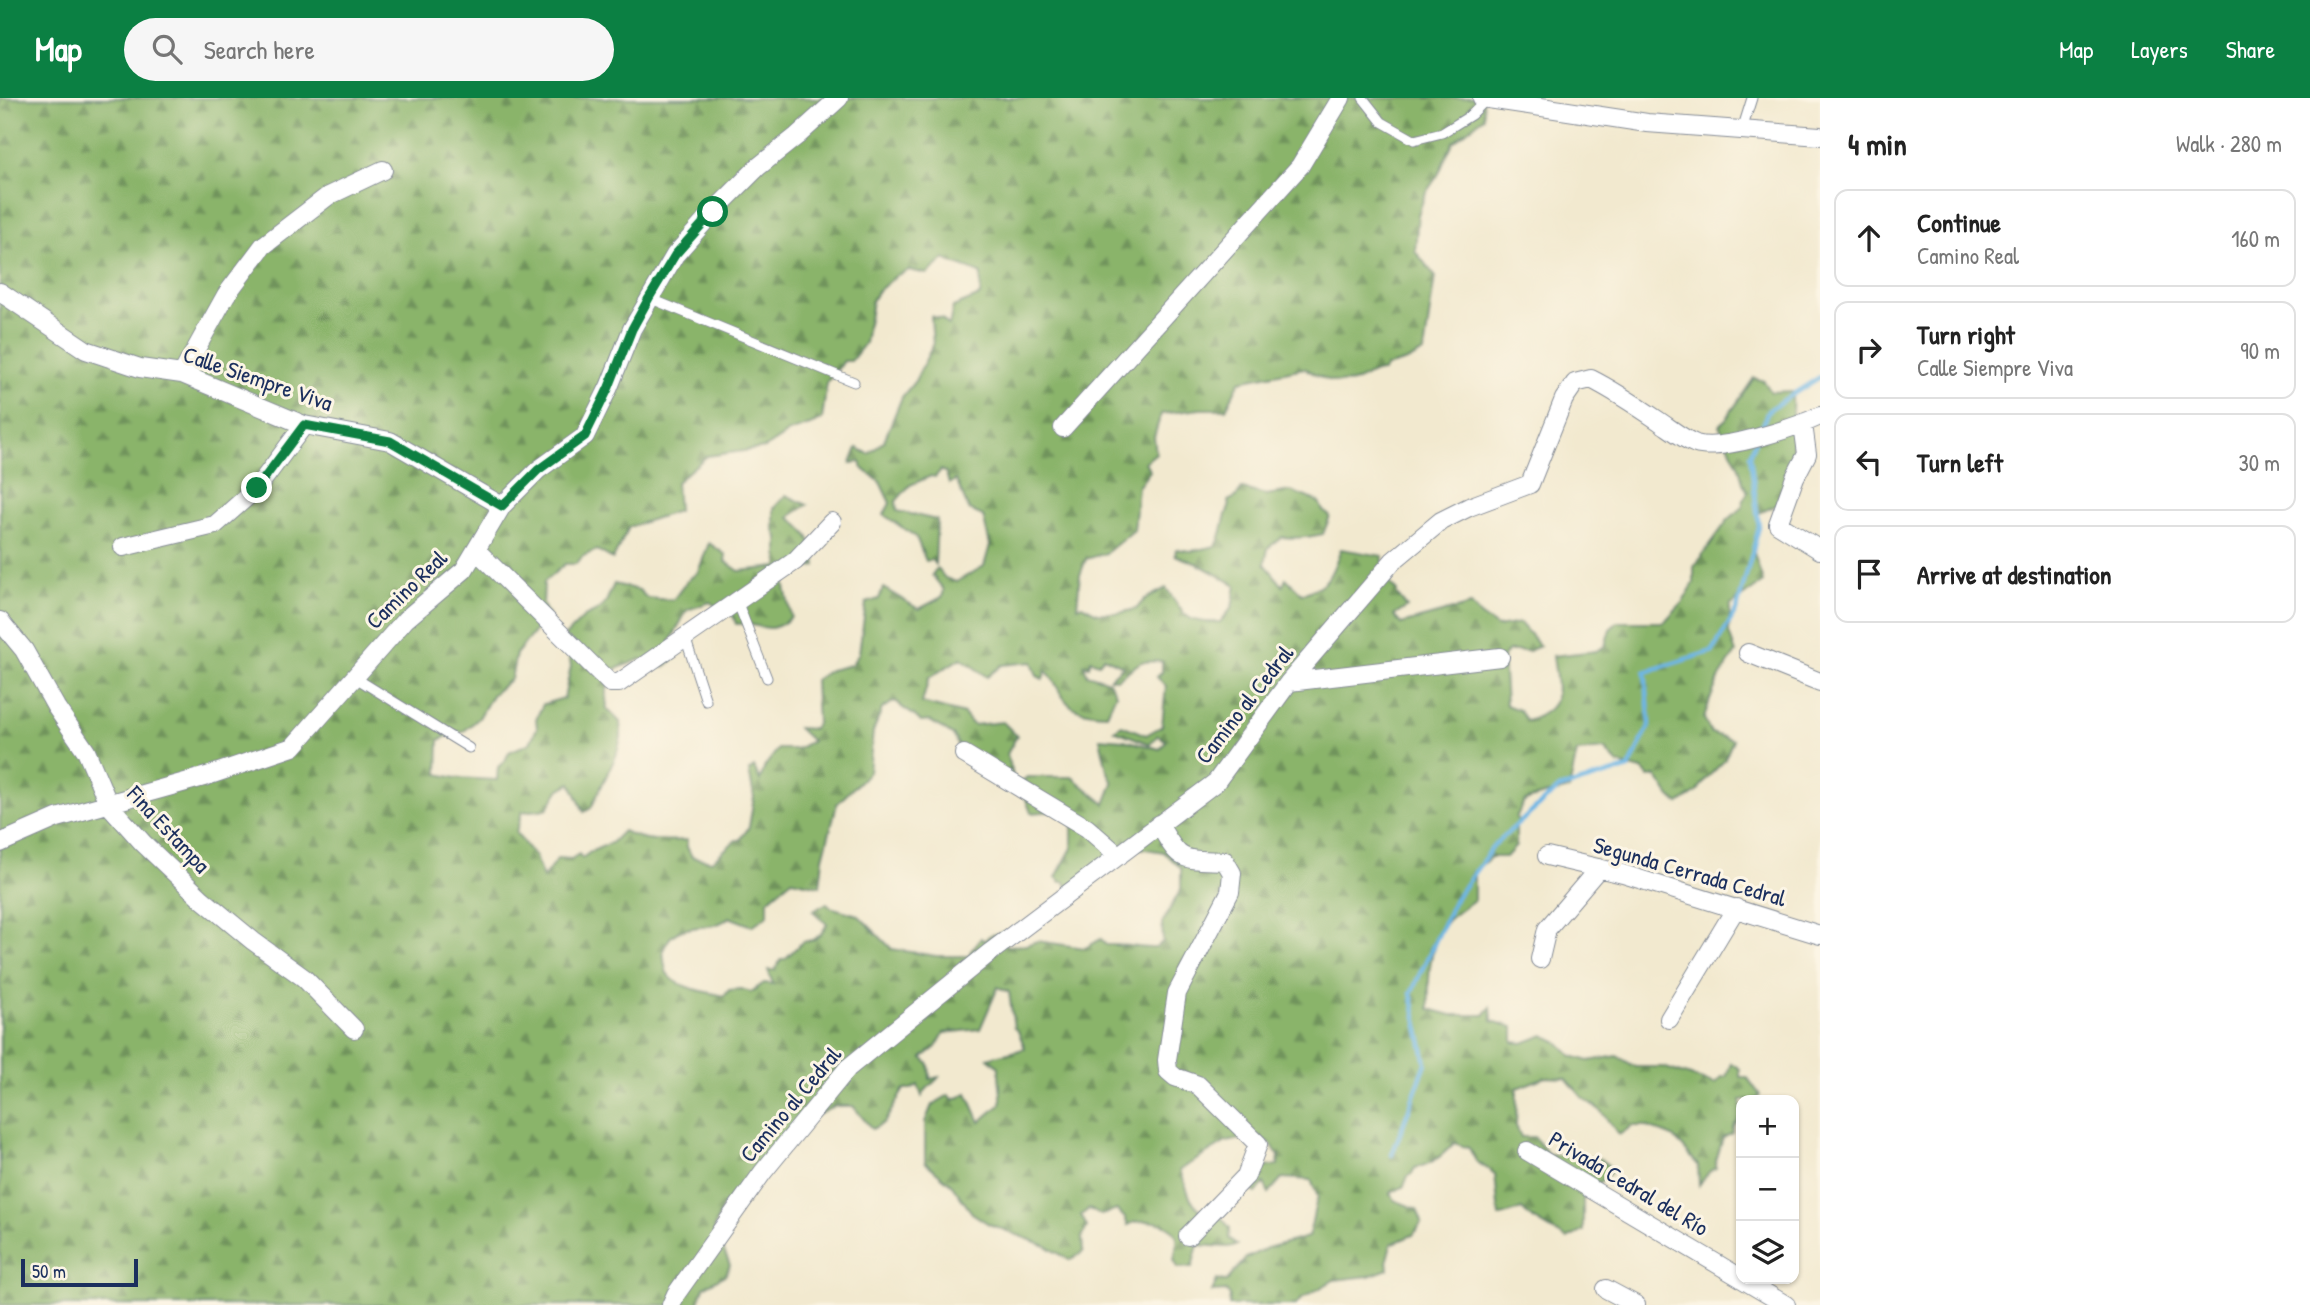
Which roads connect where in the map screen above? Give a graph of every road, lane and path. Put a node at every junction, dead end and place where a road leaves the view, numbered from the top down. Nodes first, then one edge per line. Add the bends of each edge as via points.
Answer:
1 (839, 98) edge
2 (1342, 98) edge
3 (1363, 98) edge
4 (1752, 98) edge
5 (1485, 99) edge
6 (1742, 130) junction
7 (1820, 136) edge
8 (383, 170) dead end
9 (0, 292) edge
10 (649, 298) junction
11 (182, 374) junction
12 (854, 382) dead end
13 (1820, 416) edge
14 (1803, 424) junction
15 (304, 425) junction
16 (1063, 428) dead end
17 (502, 506) junction
18 (832, 522) dead end
19 (123, 547) dead end
20 (476, 550) junction
21 (1820, 550) edge
22 (737, 601) junction
23 (0, 621) edge
24 (685, 637) junction
25 (1748, 653) dead end
26 (1500, 657) dead end
27 (354, 677) junction
28 (767, 678) dead end
29 (1289, 682) junction
30 (1820, 682) edge
31 (706, 701) dead end
32 (469, 748) dead end
33 (964, 754) dead end
34 (109, 805) junction
35 (1159, 824) junction
36 (1, 846) edge
37 (1119, 856) junction
38 (1546, 856) dead end
39 (1600, 868) junction
40 (1736, 908) junction
41 (1820, 935) edge
42 (1540, 959) dead end
43 (1669, 1019) dead end
44 (354, 1029) dead end
45 (1527, 1151) dead end
46 (1188, 1236) dead end
47 (1736, 1274) edge
48 (1752, 1284) edge
49 (1606, 1289) dead end
50 (674, 1299) edge
51 (1636, 1305) edge
52 (1786, 1305) edge

1 - 10 street, Camino Real via 713,212 675,255
2 - 16 street via 1300,166
3 - 5 lane via 1382,122 1414,140 1442,133 1471,115
4 - 6 lane
5 - 6 street via 1647,123
6 - 7 street
8 - 11 street via 328,196 263,246 226,295
9 - 11 street, Calle Siempre Viva via 86,350 140,368
10 - 12 lane
10 - 17 street, Camino Real via 585,436 538,470
11 - 15 street, Calle Siempre Viva
13 - 14 street, Camino al Cedral
14 - 21 street via 1807,454 1778,524
14 - 29 street, Camino al Cedral via 1708,447 1693,443 1591,379 1575,383 1564,399 1530,484 1441,521 1393,561
15 - 17 street, Calle Siempre Viva via 390,441
15 - 19 street via 257,488 215,525
17 - 20 street, Camino Real
18 - 22 street via 795,561
20 - 24 street via 610,683 619,683
20 - 27 street, Camino Real via 464,570 406,619
22 - 24 street
22 - 28 lane
23 - 34 street, Fina Estampa via 24,650 86,751
24 - 31 lane
25 - 30 street
26 - 29 street
27 - 32 lane
27 - 34 street, Camino Real via 293,747
29 - 35 street, Camino al Cedral via 1216,782
33 - 37 street via 1087,828
34 - 36 street, Camino Real via 57,818
34 - 44 street, Fina Estampa via 202,899 304,978
35 - 37 street, Camino al Cedral
35 - 46 street via 1174,852 1189,859 1225,861 1232,873 1230,892 1177,993 1168,1071 1198,1085 1258,1144 1246,1176
37 - 50 street, Camino al Cedral via 988,954 848,1068 763,1172
38 - 39 street, Segunda Cerrada Cedral
39 - 40 street, Segunda Cerrada Cedral
39 - 42 street via 1547,929
40 - 41 street, Segunda Cerrada Cedral
40 - 43 street
45 - 47 street, Privada Cedral del Río
48 - 52 street, Privada Cedral del Río
49 - 51 street

